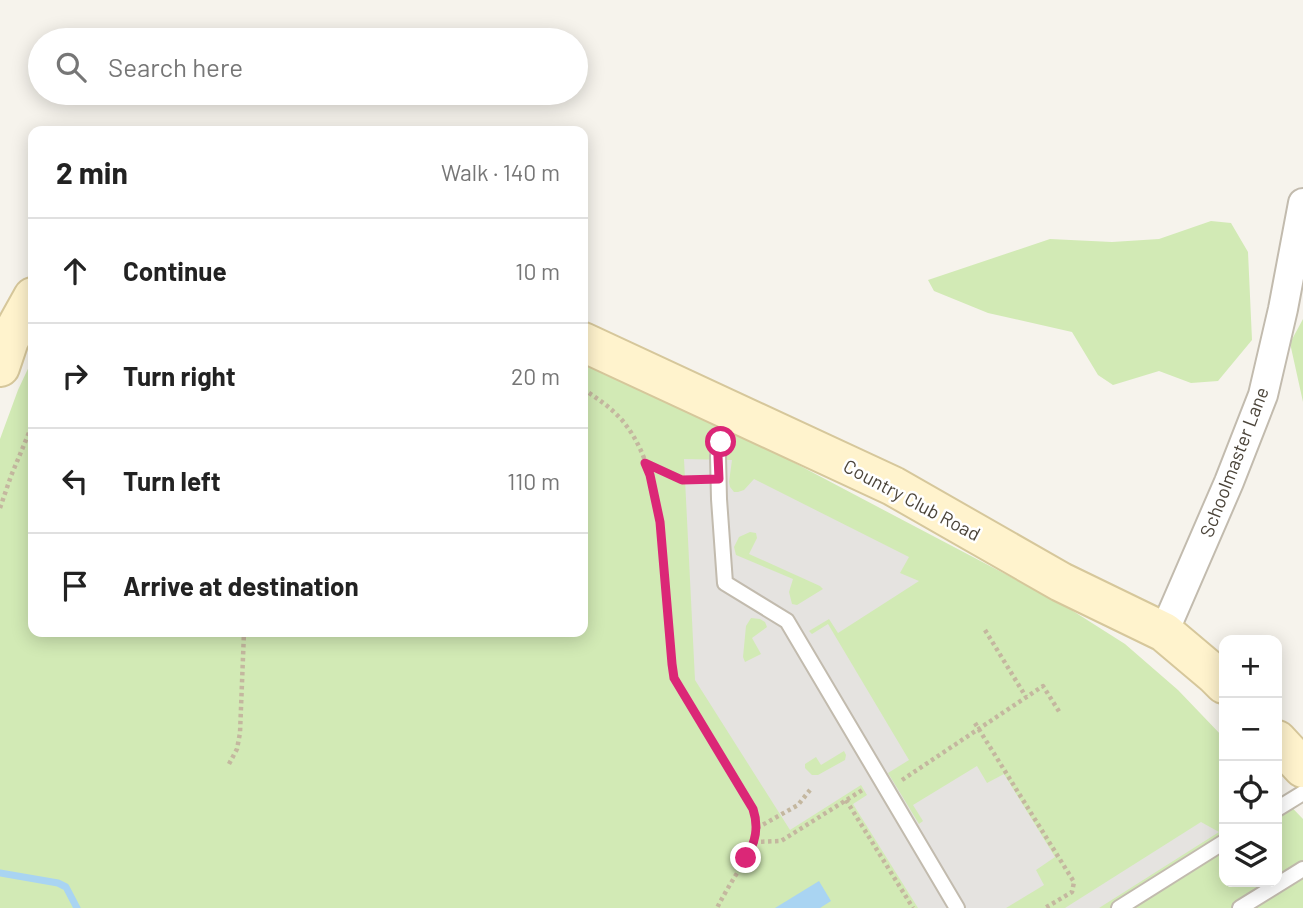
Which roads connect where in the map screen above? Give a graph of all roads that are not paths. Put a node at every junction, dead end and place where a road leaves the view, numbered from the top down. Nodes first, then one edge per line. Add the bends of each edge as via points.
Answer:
1 (1303, 203) edge
2 (28, 306) edge
3 (588, 344) edge
4 (0, 367) edge
5 (735, 413) junction
6 (1164, 632) junction
7 (1219, 679) edge
8 (1282, 745) edge
9 (1303, 768) edge
10 (1303, 793) edge
11 (1282, 806) edge
12 (1219, 845) edge
13 (1303, 869) edge
14 (957, 908) edge
15 (1119, 908) edge
16 (1240, 908) edge

1 - 6 street, Schoolmaster Lane via 1263,395
2 - 4 street
3 - 5 street, Country Club Road
5 - 6 street, Country Club Road via 893,486 1062,582
5 - 14 lane via 718,456 725,583 788,621
6 - 7 street, Country Club Road
8 - 9 street
10 - 11 lane
12 - 15 lane
13 - 16 lane

